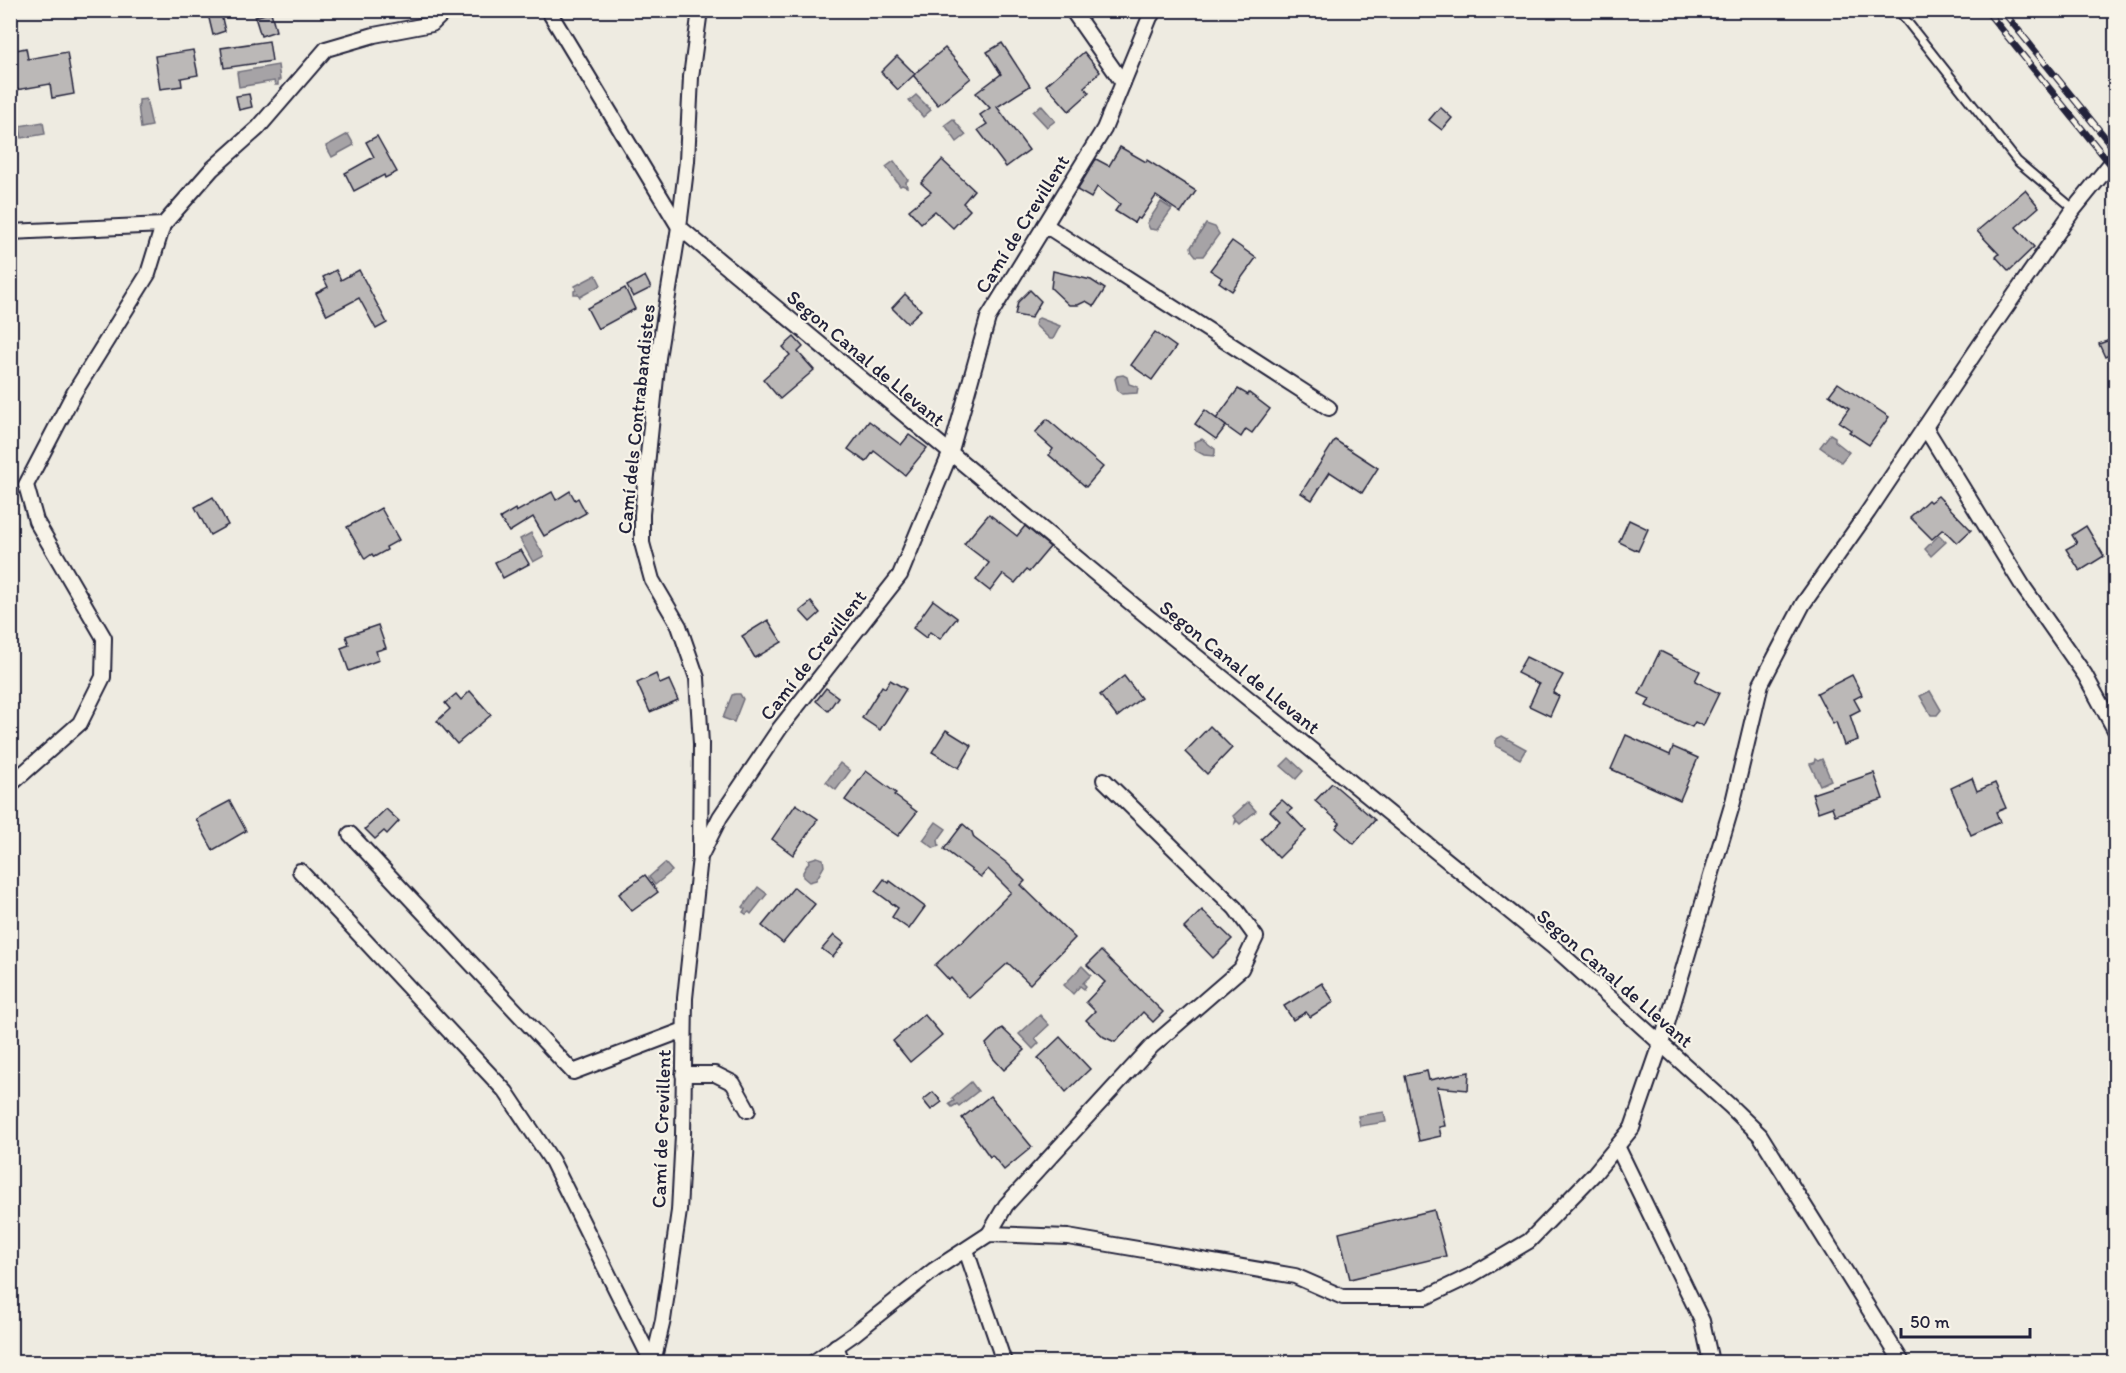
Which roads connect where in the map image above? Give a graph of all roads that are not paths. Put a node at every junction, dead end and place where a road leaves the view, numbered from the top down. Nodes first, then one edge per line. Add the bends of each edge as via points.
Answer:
1 (446, 10) edge
2 (548, 10) edge
3 (700, 10) edge
4 (1072, 10) edge
5 (1155, 10) edge
6 (1898, 10) edge
7 (1123, 83) junction
8 (2115, 158) edge
9 (2074, 210) junction
10 (163, 225) junction
11 (1045, 225) junction
12 (679, 227) junction
13 (10, 232) edge
14 (1329, 408) dead end
15 (1925, 427) junction
16 (950, 454) junction
17 (2115, 732) edge
18 (1104, 780) dead end
19 (10, 785) edge
20 (350, 834) dead end
21 (699, 857) junction
22 (300, 871) dead end
23 (684, 1030) junction
24 (1661, 1044) junction
25 (683, 1074) junction
26 (748, 1110) dead end
27 (1617, 1146) junction
28 (989, 1234) junction
29 (966, 1250) junction
30 (836, 1347) junction
31 (653, 1362) edge
32 (814, 1362) edge
33 (842, 1362) edge
34 (1004, 1362) edge
35 (1711, 1362) edge
36 (1902, 1362) edge

1 - 10 street via 432,24 326,49 258,128 212,169
2 - 12 street, Segon Canal de Llevant
3 - 12 street, Camí dels Contrabandistes
4 - 7 street
5 - 7 street, Camí de Crevillent
6 - 9 lane via 2017,162
7 - 11 street, Camí de Crevillent via 1104,129
8 - 9 street
9 - 15 street
10 - 13 street
10 - 19 street via 148,274 74,393 26,485 36,521 104,638 103,677 80,723
11 - 14 street
11 - 16 street, Camí de Crevillent via 988,318
12 - 16 street, Segon Canal de Llevant
12 - 21 street, Camí dels Contrabandistes via 658,358 642,543 652,580 680,626 697,678
15 - 17 street via 2024,588 2085,675
15 - 24 street via 1803,604 1761,684 1733,802
16 - 21 street, Camí de Crevillent via 900,575 780,728 720,817
16 - 24 street, Segon Canal de Llevant via 1557,950
18 - 28 street via 1235,908 1256,937 1241,969 1152,1046 1006,1205
20 - 23 street via 573,1072
21 - 23 street, Camí de Crevillent
22 - 31 street via 506,1092 552,1161
23 - 25 street, Camí de Crevillent
24 - 27 street via 1632,1128
24 - 36 street, Segon Canal de Llevant via 1760,1135
25 - 26 street via 715,1074 734,1083
25 - 31 street, Camí de Crevillent via 679,1211
27 - 28 street via 1529,1241 1426,1297 1343,1297 1295,1276 1068,1237
27 - 35 street via 1702,1321
28 - 29 street
29 - 30 street via 934,1270
29 - 34 street
30 - 32 street
30 - 33 street

